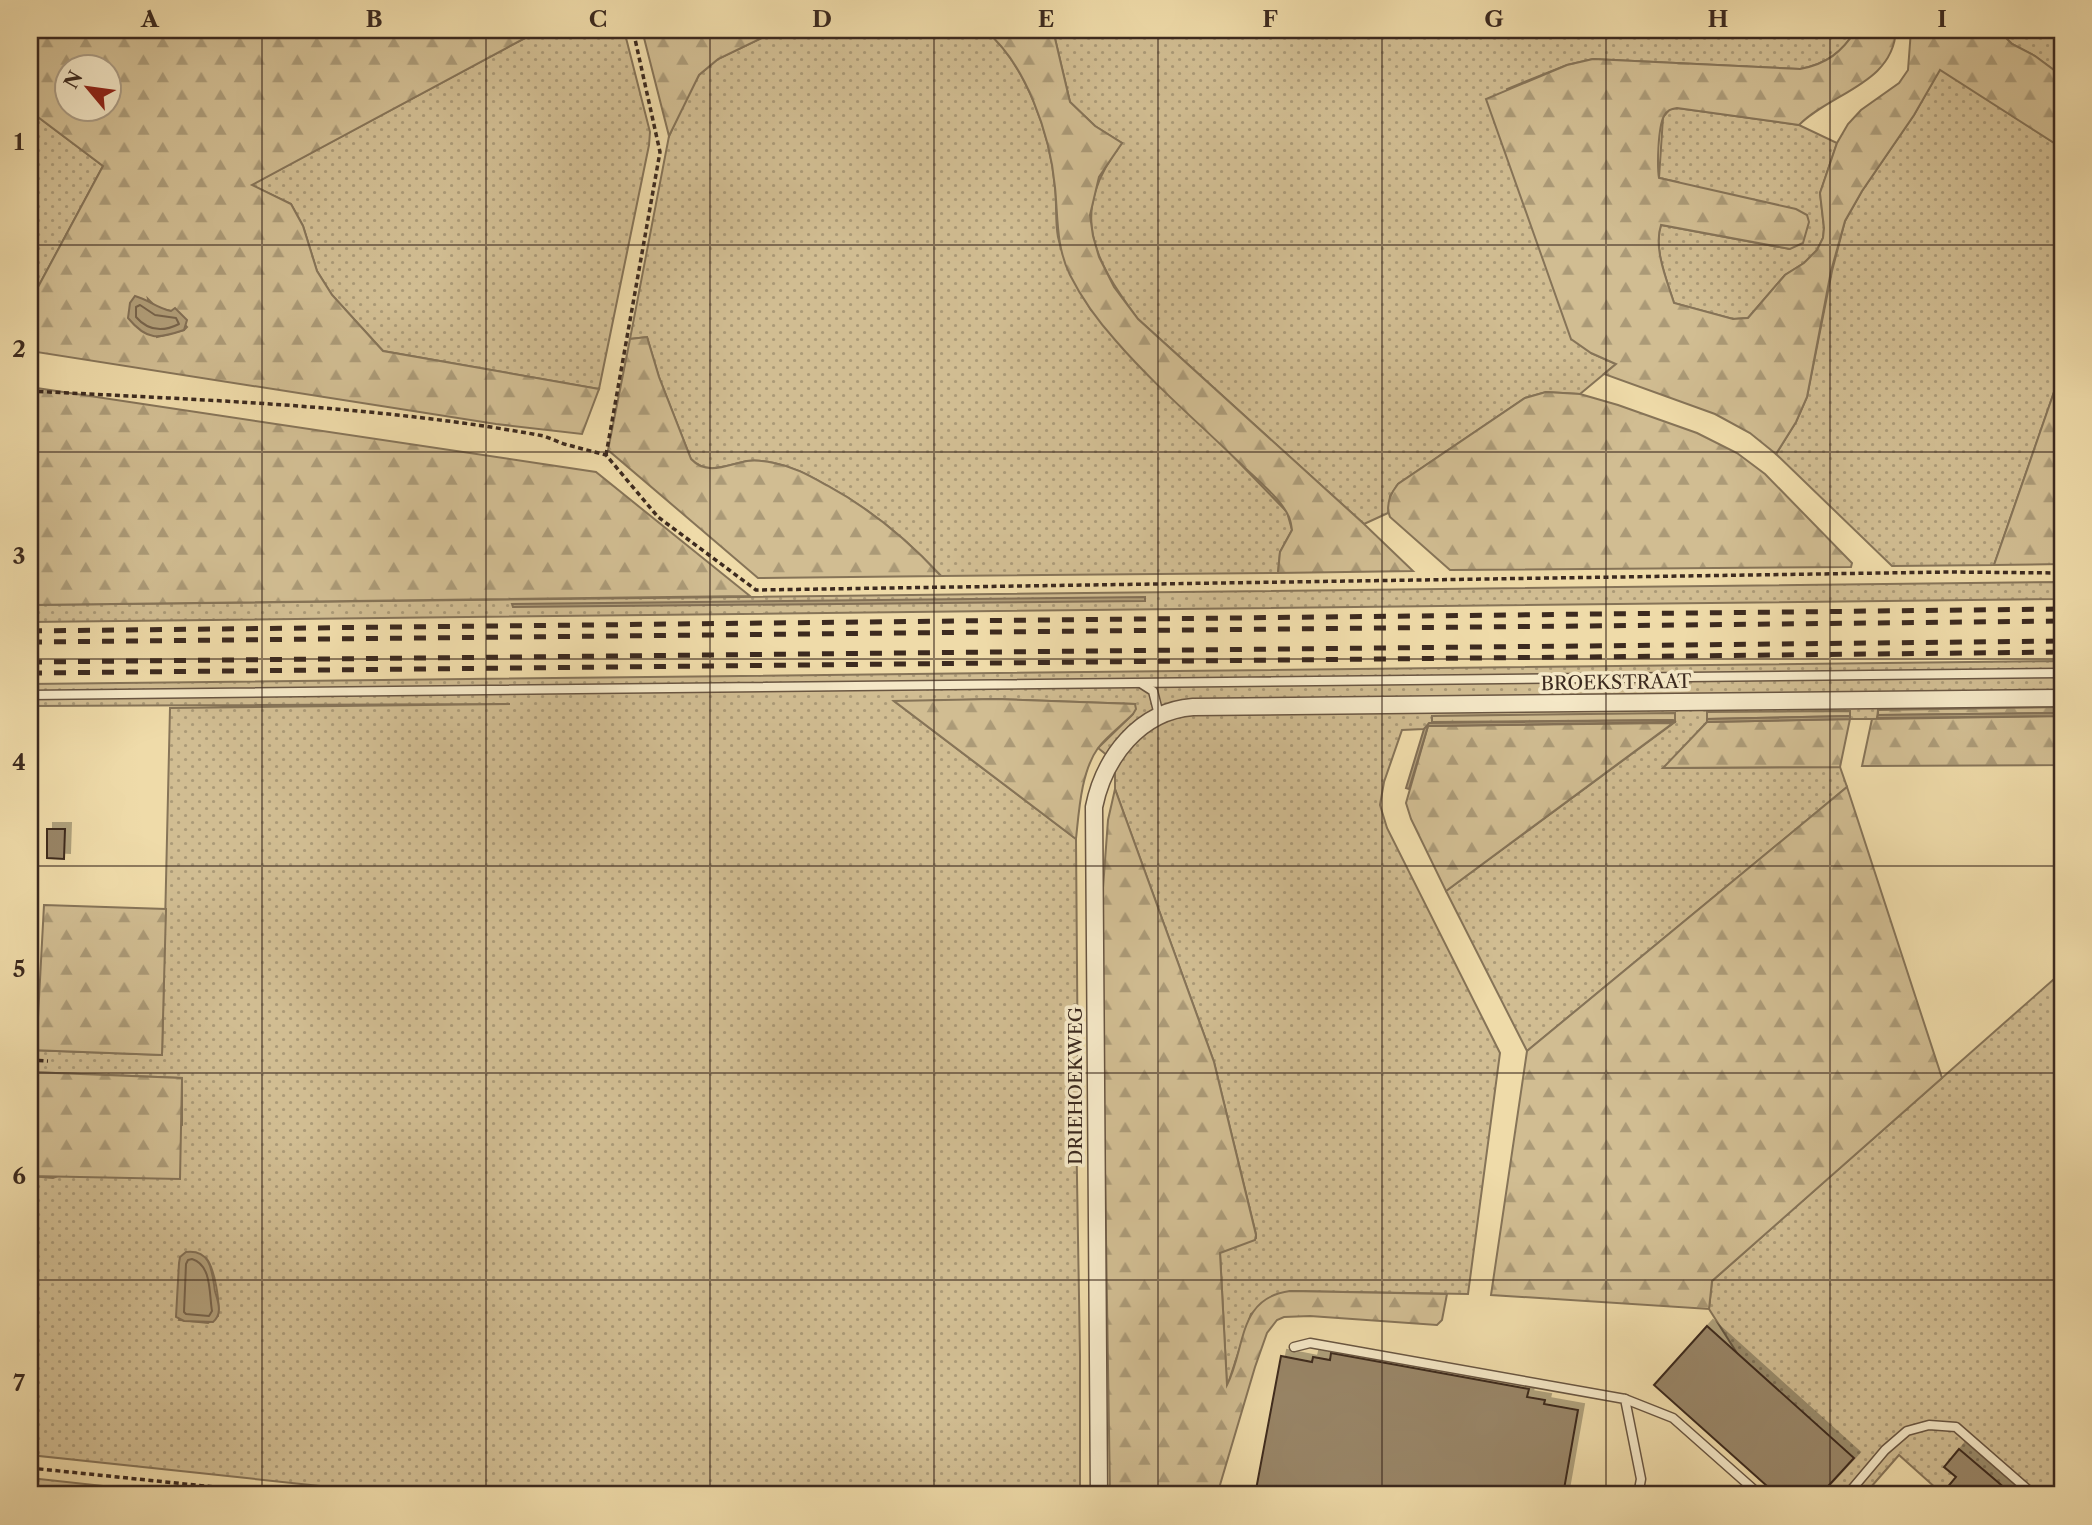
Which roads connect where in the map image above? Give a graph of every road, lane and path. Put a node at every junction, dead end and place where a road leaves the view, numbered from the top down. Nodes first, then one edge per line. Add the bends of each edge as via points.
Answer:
1 (633, 30) edge
2 (30, 391) edge
3 (606, 455) junction
4 (2062, 573) edge
5 (2062, 674) edge
6 (1132, 682) junction
7 (30, 695) edge
8 (2062, 698) edge
9 (1165, 713) junction
10 (30, 1060) edge
11 (48, 1061) dead end
12 (1294, 1347) dead end
13 (1625, 1399) junction
14 (30, 1468) edge
15 (292, 1495) edge
16 (1099, 1495) edge
17 (1638, 1495) edge
18 (1760, 1495) edge
19 (1847, 1495) edge
20 (2034, 1495) edge

1 - 3 path via 660,152
2 - 3 path via 409,416 544,436
3 - 4 path via 658,517 756,590
5 - 6 lane
6 - 7 lane
6 - 9 lane via 1153,691
8 - 9 street, BROEKSTRAAT via 1193,707
9 - 16 street, DRIEHOEKWEG via 1133,733 1117,751 1098,785 1094,807
10 - 11 path
12 - 13 lane via 1310,1343
13 - 17 lane via 1641,1479
13 - 18 lane via 1673,1418
14 - 15 path
19 - 20 lane via 1906,1431 1929,1425 1956,1427

